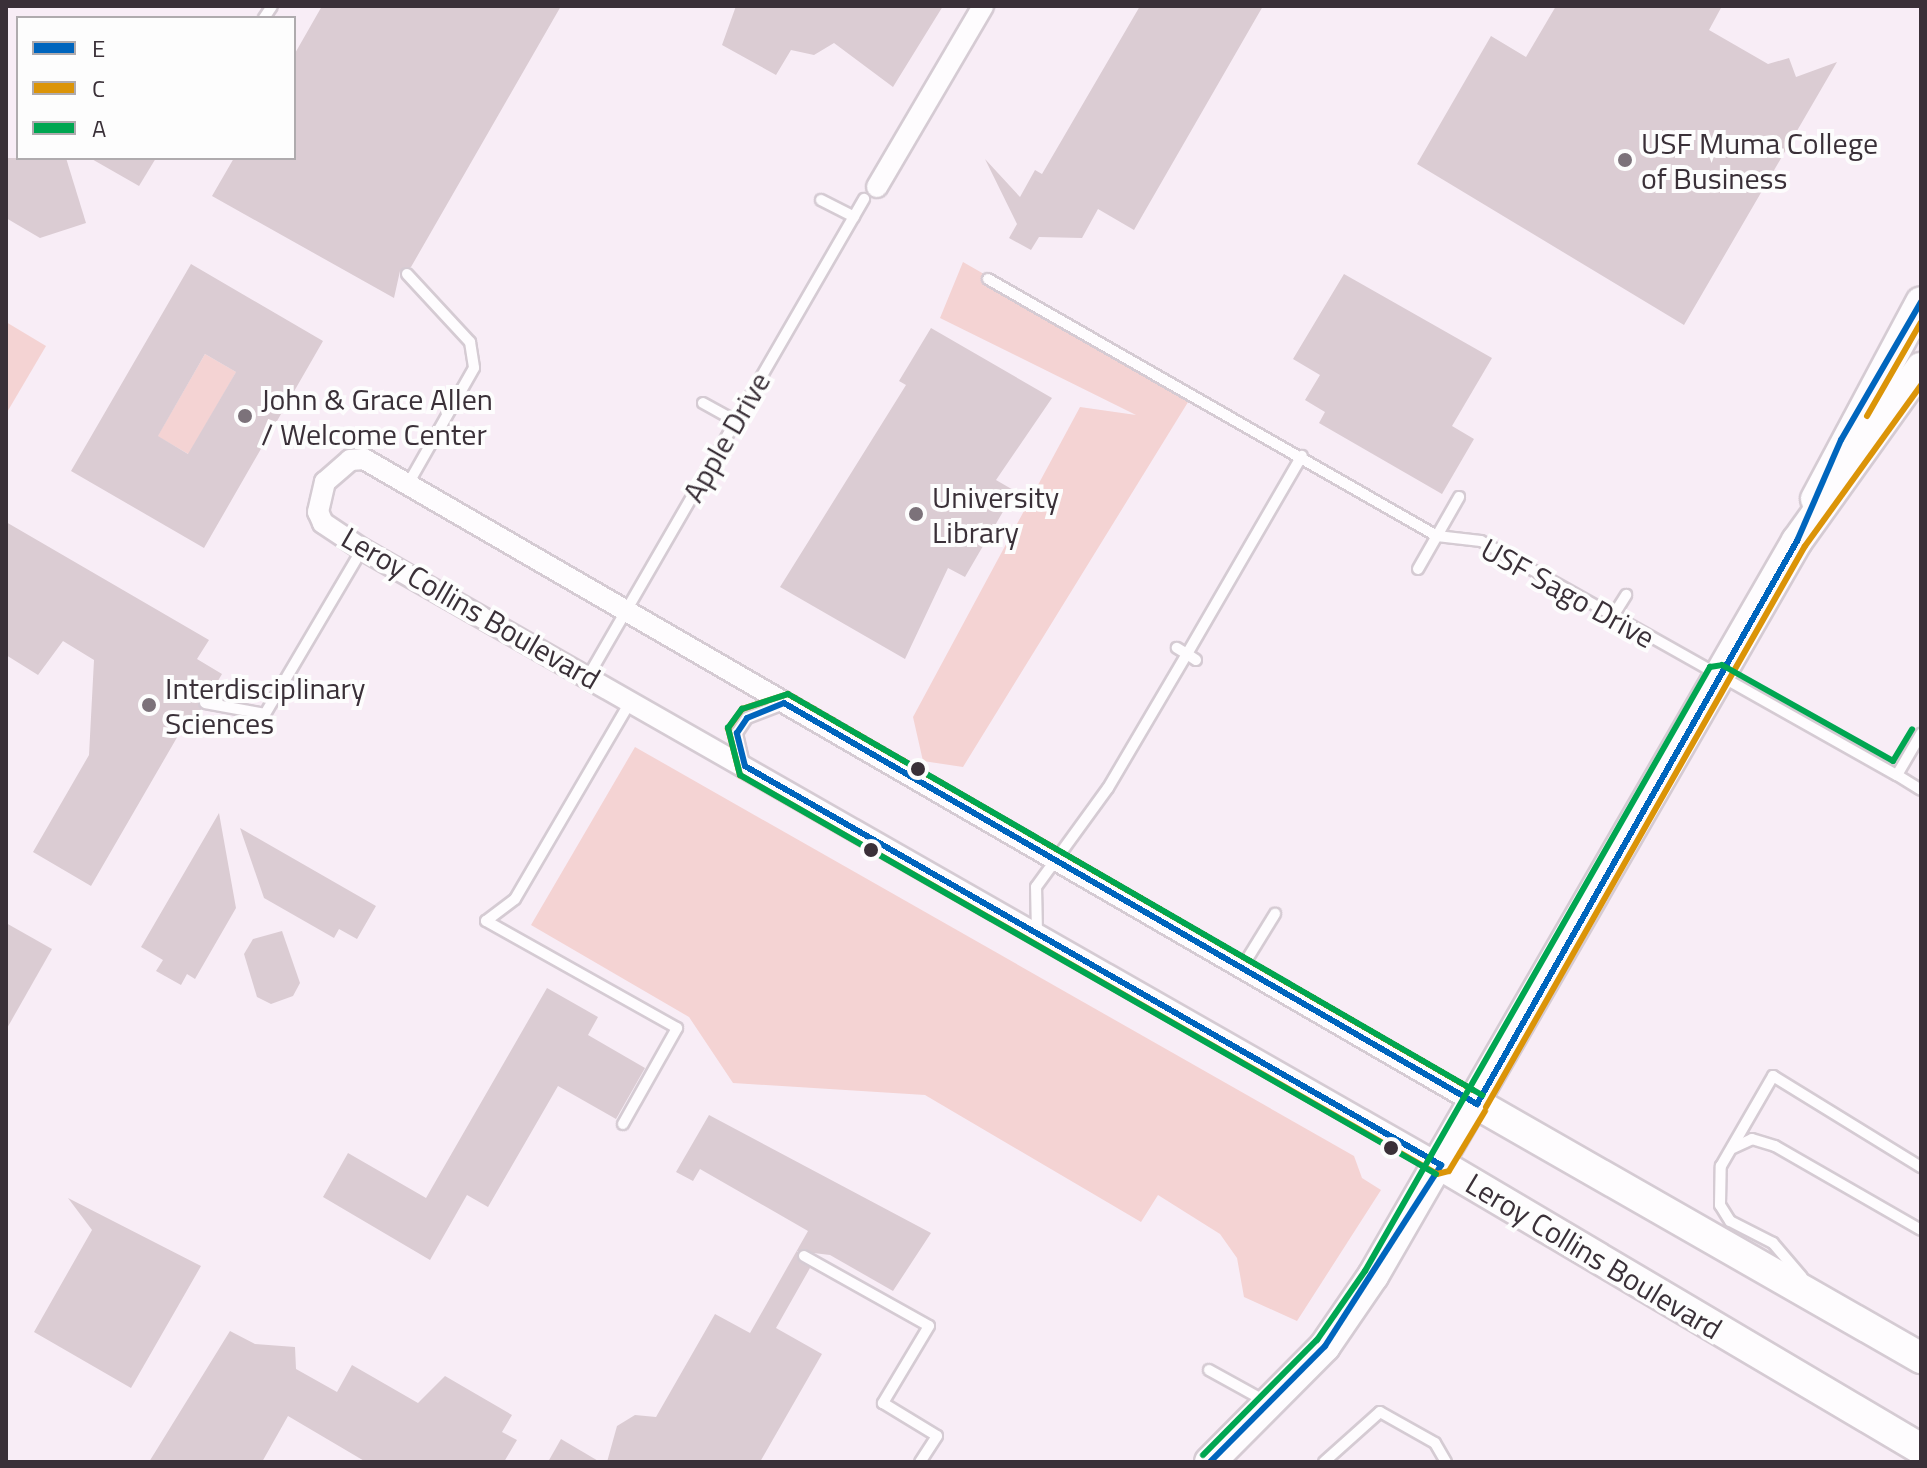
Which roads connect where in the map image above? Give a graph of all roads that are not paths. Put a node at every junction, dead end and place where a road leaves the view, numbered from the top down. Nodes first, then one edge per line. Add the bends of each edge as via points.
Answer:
1 (983, 6) edge
2 (870, 193) joint
3 (821, 200) dead end
4 (854, 217) junction
5 (407, 274) dead end
6 (988, 279) dead end
7 (1921, 302) edge
8 (1921, 368) edge
9 (703, 403) dead end
10 (735, 421) junction
11 (1302, 456) junction
12 (408, 484) junction
13 (1459, 497) dead end
14 (1437, 536) junction
15 (1797, 541) junction
16 (362, 549) junction
17 (1418, 569) dead end
18 (1626, 595) dead end
19 (625, 611) junction
20 (1613, 616) junction
21 (1717, 674) junction
22 (589, 675) junction
23 (631, 700) junction
24 (205, 703) dead end
25 (784, 703) junction
26 (1921, 734) edge
27 (745, 766) junction
28 (1897, 775) junction
29 (1921, 790) edge
30 (1052, 860) junction
31 (1275, 914) dead end
32 (1038, 936) junction
33 (1241, 969) junction
34 (1477, 1104) junction
35 (623, 1124) dead end
36 (1731, 1149) junction
37 (1441, 1165) junction
38 (1921, 1167) edge
39 (1921, 1230) edge
40 (804, 1256) dead end
41 (1824, 1303) junction
42 (1921, 1358) edge
43 (1209, 1370) dead end
44 (1802, 1379) junction
45 (1272, 1404) junction
46 (1921, 1433) edge
47 (1921, 1449) edge
48 (920, 1462) edge
49 (1210, 1462) edge
50 (1324, 1462) edge
51 (1446, 1462) edge

1 - 2 street
2 - 4 lane, Apple Drive
3 - 4 lane
4 - 10 lane, Apple Drive
5 - 12 lane via 470,342 474,368
6 - 11 lane, USF Sago Drive
7 - 15 street via 1841,440
8 - 15 street
9 - 10 lane
10 - 19 lane, Apple Drive
11 - 14 lane, USF Sago Drive
11 - 30 lane via 1108,788
12 - 16 street, Leroy Collins Boulevard via 364,459 350,460 325,482 318,512 323,523
12 - 19 street, Leroy Collins Boulevard
13 - 14 lane
14 - 17 lane
14 - 20 lane, USF Sago Drive via 1481,541
15 - 21 street
16 - 22 street, Leroy Collins Boulevard
16 - 24 lane via 265,714
18 - 20 lane
19 - 22 lane, Apple Drive
19 - 25 street, Leroy Collins Boulevard
20 - 21 lane, USF Sago Drive
21 - 28 lane, USF Sago Drive
21 - 34 street
22 - 23 street, Leroy Collins Boulevard
23 - 27 street, Leroy Collins Boulevard
23 - 35 lane via 515,899 486,921 677,1028
25 - 27 lane via 742,726
25 - 30 street, Leroy Collins Boulevard
26 - 28 lane
27 - 32 street, Leroy Collins Boulevard
28 - 29 lane, USF Sago Drive
30 - 32 lane via 1031,907
30 - 33 street, Leroy Collins Boulevard
31 - 33 lane
32 - 37 street, Leroy Collins Boulevard
33 - 34 street, Leroy Collins Boulevard
34 - 37 street
34 - 41 street, Leroy Collins Boulevard
36 - 38 lane via 1773,1076
36 - 39 lane via 1752,1139 1775,1146
36 - 41 lane via 1721,1166 1720,1205 1730,1221 1773,1243
37 - 44 street, Leroy Collins Boulevard
37 - 45 street via 1325,1346
40 - 48 lane via 929,1326 883,1403 937,1436
41 - 42 street, Leroy Collins Boulevard
43 - 45 lane
44 - 46 lane
44 - 47 street, Leroy Collins Boulevard
45 - 49 street
50 - 51 lane via 1380,1412 1435,1443

